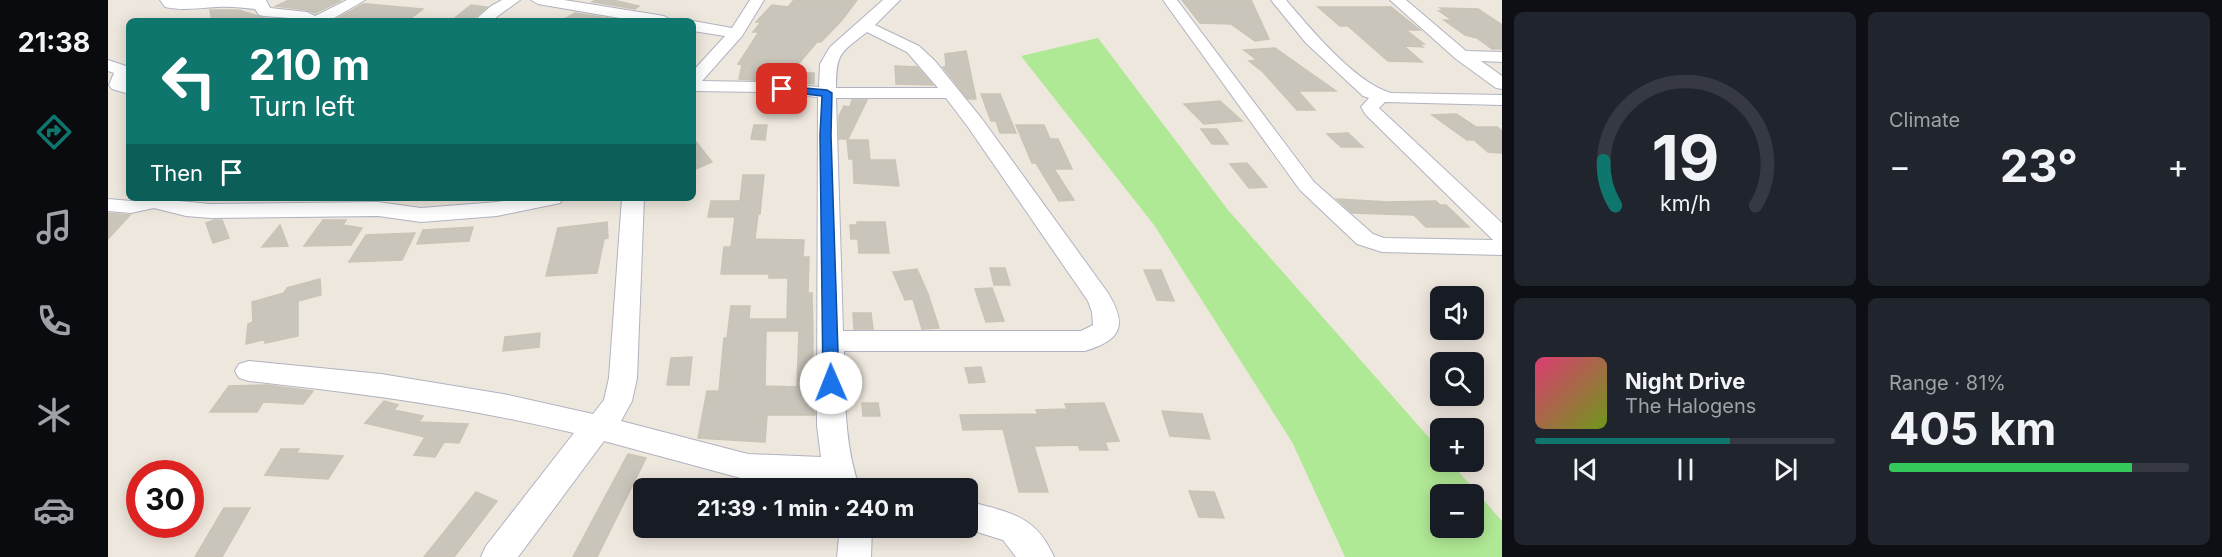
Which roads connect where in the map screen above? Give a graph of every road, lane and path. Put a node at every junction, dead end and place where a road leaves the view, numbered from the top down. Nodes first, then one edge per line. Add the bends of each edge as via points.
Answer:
1 (167, 0) edge
2 (358, 0) edge
3 (513, 0) edge
4 (538, 0) edge
5 (752, 0) edge
6 (1170, 0) edge
7 (1278, 0) edge
8 (1397, 0) edge
9 (887, 1) edge
10 (260, 3) edge
11 (309, 18) edge
12 (323, 18) edge
13 (486, 18) edge
14 (646, 18) edge
15 (696, 26) edge
16 (866, 26) junction
17 (727, 31) junction
18 (696, 40) edge
19 (1462, 56) junction
20 (1502, 57) edge
21 (108, 65) edge
22 (696, 77) edge
23 (1502, 84) edge
24 (696, 86) edge
25 (126, 88) edge
26 (827, 93) junction
27 (951, 93) junction
28 (1380, 97) junction
29 (1502, 100) edge
30 (159, 201) edge
31 (166, 201) edge
32 (533, 201) edge
33 (633, 201) edge
34 (108, 205) edge
35 (405, 205) edge
36 (1496, 243) edge
37 (1502, 265) edge
38 (830, 341) junction
39 (249, 371) dead end
40 (597, 427) junction
41 (827, 478) edge
42 (841, 478) edge
43 (978, 518) edge
44 (855, 538) edge
45 (498, 557) edge
46 (854, 557) edge
47 (1037, 557) edge

1 - 10 street via 182,5
2 - 12 street
3 - 13 street
4 - 14 street
5 - 17 street
6 - 36 street via 1307,186 1365,239 1382,245
7 - 28 street via 1312,40 1369,92
8 - 19 street
9 - 16 street
10 - 11 street via 264,12
15 - 17 street
16 - 26 street via 832,53
16 - 27 street via 913,49
17 - 18 street
17 - 22 street
19 - 20 street
19 - 23 street
21 - 25 street via 123,71 118,85
24 - 26 street
26 - 27 street
26 - 38 street
27 - 38 street via 1099,299 1106,330 1085,341
28 - 29 street
28 - 36 street via 1370,107 1372,111
30 - 34 street via 132,207
31 - 35 street via 186,209 210,211 378,209
32 - 35 street via 421,215
33 - 40 street via 623,378 618,401
36 - 37 street
38 - 42 street via 832,426
39 - 40 street via 381,385 503,405
40 - 41 street via 748,467
40 - 45 street
43 - 47 street via 1014,529
44 - 46 street

